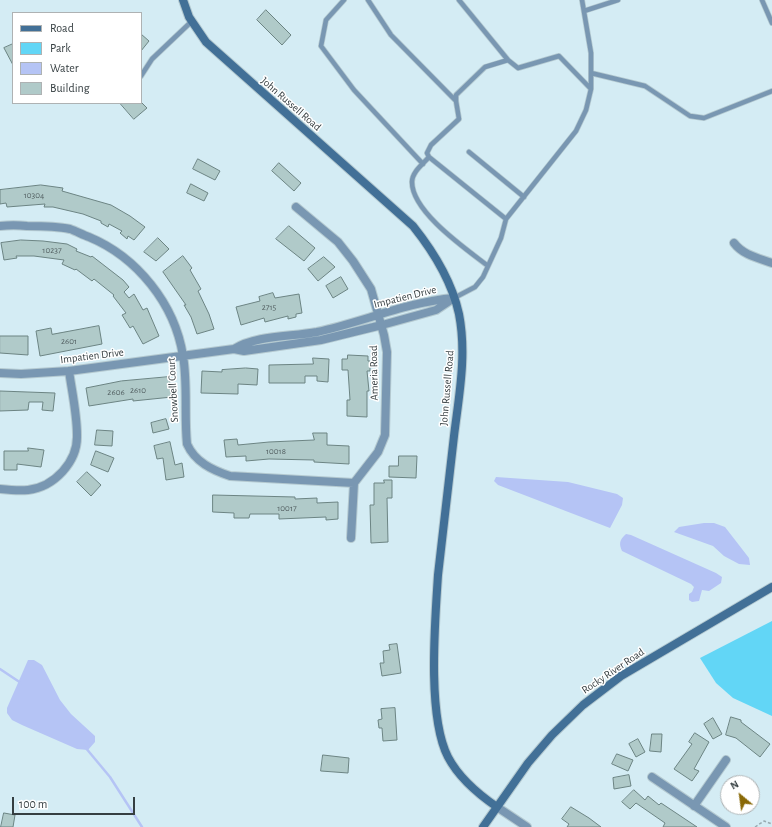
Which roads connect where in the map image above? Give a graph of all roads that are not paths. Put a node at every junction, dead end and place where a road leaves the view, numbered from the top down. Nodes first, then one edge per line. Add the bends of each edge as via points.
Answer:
1 (183, 0) edge
2 (344, 0) edge
3 (368, 0) edge
4 (458, 0) edge
5 (582, 0) edge
6 (618, 0) edge
7 (762, 0) edge
8 (584, 11) junction
9 (191, 22) junction
10 (772, 23) edge
11 (508, 60) junction
12 (142, 74) edge
13 (591, 74) junction
14 (591, 89) junction
15 (772, 91) edge
16 (456, 101) junction
17 (469, 152) dead end
18 (429, 157) junction
19 (423, 164) junction
20 (524, 197) junction
21 (296, 207) dead end
22 (506, 219) junction
23 (0, 226) edge
24 (734, 243) dead end
25 (772, 262) edge
26 (488, 266) junction
27 (454, 298) junction
28 (379, 314) junction
29 (382, 325) junction
30 (234, 349) junction
31 (183, 356) junction
32 (69, 371) junction
33 (0, 373) edge
34 (354, 483) junction
35 (0, 489) edge
36 (351, 538) dead end
37 (772, 587) edge
38 (726, 760) dead end
39 (652, 777) dead end
40 (694, 806) junction
41 (497, 807) junction
42 (483, 827) edge
43 (527, 827) edge
44 (726, 827) edge

1 - 9 street, John Russell Road
2 - 19 lane via 326,20 321,46 354,90
3 - 16 lane via 391,36
4 - 11 lane
5 - 8 lane
6 - 8 lane
7 - 10 lane
8 - 13 lane via 591,53
9 - 12 lane via 152,59
9 - 27 street, John Russell Road via 206,42 234,68 413,226 438,262
11 - 14 lane via 518,68 559,56
11 - 16 lane via 485,67 456,95
13 - 14 lane
13 - 15 lane via 646,86 690,116 704,118
14 - 20 lane via 586,110 576,131
16 - 18 lane via 459,119 431,146 427,153
17 - 20 lane
18 - 19 lane
18 - 22 lane
19 - 26 lane via 415,172 412,182 421,206 438,227
20 - 22 lane
21 - 28 street, Ameria Road via 338,242 354,261 371,289
22 - 26 lane via 501,238
23 - 31 street, Snowbell Court via 42,226 71,230 100,242 125,258 138,269 166,306 176,328
24 - 25 street via 746,254
26 - 27 lane via 475,287
27 - 28 street, Impatien Drive via 432,300
27 - 29 street, Impatien Drive via 436,310
27 - 41 street, John Russell Road via 459,315 463,365 438,575 436,708 440,734 448,757 474,790
28 - 29 street, Ameria Road
28 - 30 street, Impatien Drive via 317,332 244,343
29 - 30 street, Impatien Drive via 321,340 244,352
29 - 34 street, Ameria Road via 387,352 385,435 378,452
30 - 31 street, Impatien Drive
31 - 32 street, Impatien Drive
31 - 34 street, Snowbell Court via 187,444 212,470 230,476
32 - 33 street, Impatien Drive
32 - 35 street via 77,436 74,453 66,467 56,479 42,486 28,490
34 - 36 street
37 - 41 street, Rocky River Road via 602,690 552,735 528,763
38 - 40 street
39 - 40 street
40 - 44 street
41 - 42 street, Rocky River Road
41 - 43 street, John Russell Road

